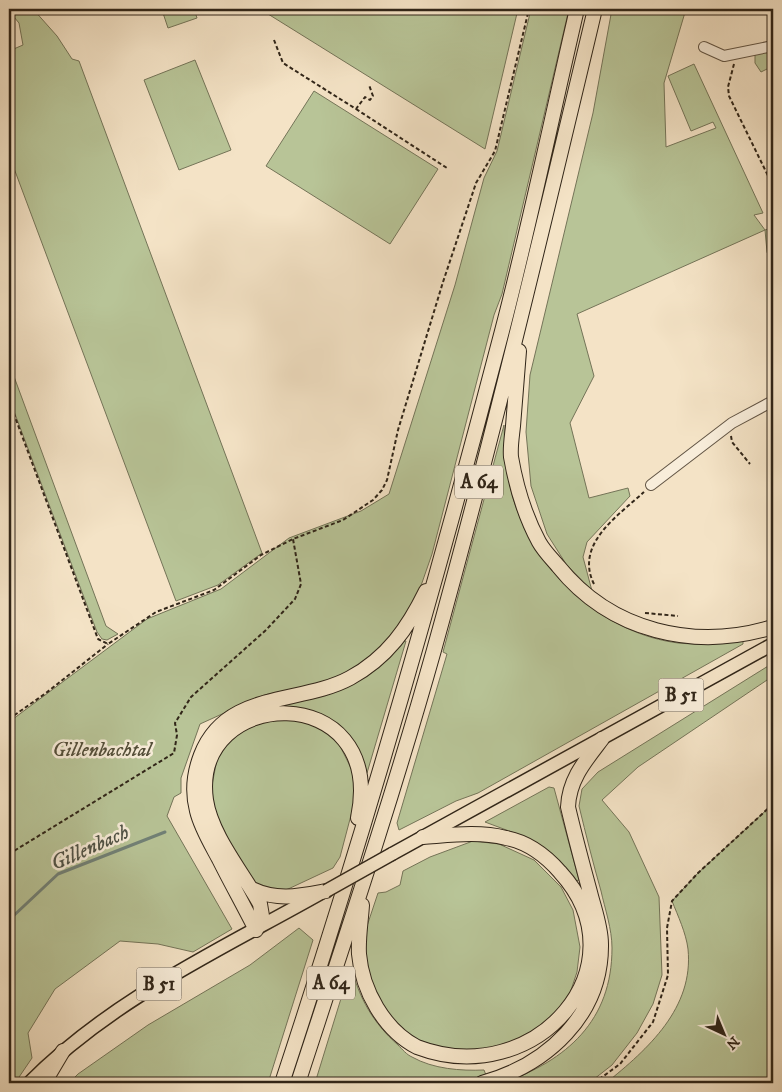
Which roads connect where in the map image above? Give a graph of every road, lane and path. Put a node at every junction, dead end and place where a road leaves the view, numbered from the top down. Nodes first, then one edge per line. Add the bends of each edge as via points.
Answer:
1 (529, 9) edge
2 (577, 9) edge
3 (595, 9) edge
4 (274, 40) dead end
5 (773, 46) edge
6 (704, 47) dead end
7 (738, 55) junction
8 (369, 85) dead end
9 (356, 109) junction
10 (447, 168) dead end
11 (773, 186) edge
12 (523, 313) junction
13 (9, 401) edge
14 (773, 401) edge
15 (732, 423) junction
16 (750, 464) dead end
17 (651, 485) joint
18 (293, 539) junction
19 (441, 559) junction
20 (596, 588) dead end
21 (644, 613) dead end
22 (678, 616) dead end
23 (773, 627) edge
24 (108, 644) junction
25 (773, 644) edge
26 (9, 719) edge
27 (602, 739) junction
28 (773, 804) edge
29 (423, 837) junction
30 (9, 854) edge
31 (364, 884) junction
32 (252, 889) junction
33 (326, 891) junction
34 (342, 899) junction
35 (256, 930) junction
36 (63, 1051) junction
37 (29, 1083) edge
38 (44, 1083) edge
39 (282, 1083) edge
40 (298, 1083) edge
41 (482, 1083) edge
42 (594, 1083) edge

1 - 18 path via 494,151 476,183 443,282 398,430 387,480 373,500 349,516 325,529
2 - 19 highway, A 64 via 503,328
3 - 12 highway, A 64
4 - 9 path via 283,63
5 - 7 street
6 - 7 street via 724,56
7 - 11 path via 728,87 729,96
8 - 9 path via 373,96 370,100 365,97
9 - 10 path
12 - 23 highway via 511,454 524,509 540,544 585,596 633,624 676,636 720,637 745,636
12 - 31 highway, A 64 via 433,651
13 - 24 path via 98,639
14 - 15 street
15 - 16 path via 732,442
15 - 17 street
17 - 20 path via 600,532 594,542 589,569
18 - 24 path via 261,556 214,590 156,612
18 - 30 path via 301,584 295,599 266,630 191,697 176,724 174,753
19 - 34 highway, A 64
19 - 35 highway via 406,628 388,651 372,664 338,684 268,701 241,712 218,728 203,751 195,777 197,812
21 - 22 path
24 - 26 path
25 - 27 main road, B 51
27 - 29 main road, B 51
27 - 41 highway via 578,772 568,795 568,807 601,943 600,972 590,1001 577,1022 543,1055 513,1072
28 - 42 path via 698,873 672,902 667,928 668,975 653,1022 620,1064
29 - 31 highway via 484,834 508,838 537,851 568,880 586,918 590,944 588,968 570,1014 554,1033 530,1050 482,1063 456,1062 414,1046 400,1035 373,1002 365,980 359,954
29 - 33 main road, B 51, bridge
31 - 40 highway, A 64
32 - 33 highway via 281,898
32 - 34 highway via 212,822 206,792 209,769 222,741 244,722 268,713 296,714 332,729 351,750 360,770 362,800
32 - 35 highway via 262,912
33 - 35 main road, B 51
34 - 39 highway, A 64
35 - 36 main road, B 51 via 118,1009
36 - 37 main road, B 51
36 - 38 highway

